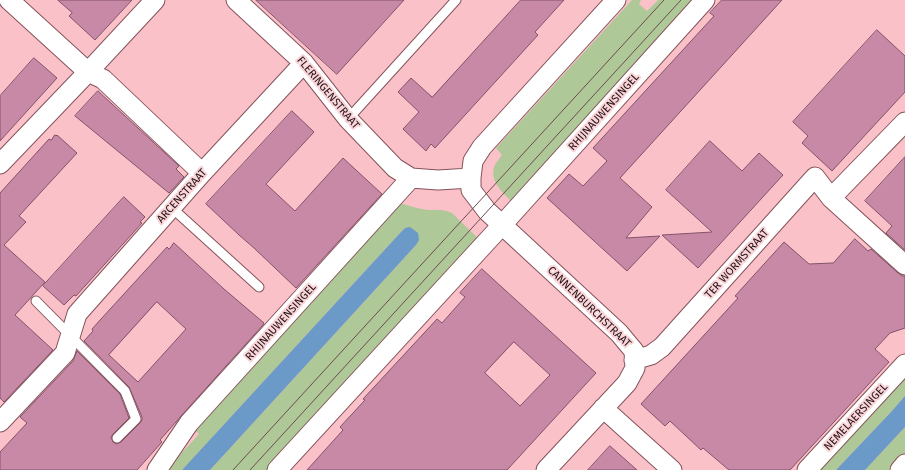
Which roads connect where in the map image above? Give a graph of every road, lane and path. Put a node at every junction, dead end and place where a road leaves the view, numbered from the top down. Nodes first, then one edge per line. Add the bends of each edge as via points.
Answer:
1 (9, 0) edge
2 (155, 0) edge
3 (236, 0) edge
4 (456, 0) edge
5 (616, 0) edge
6 (705, 0) edge
7 (304, 63) junction
8 (88, 72) junction
9 (348, 119) junction
10 (905, 122) edge
11 (0, 164) edge
12 (202, 173) junction
13 (411, 178) junction
14 (471, 178) junction
15 (830, 198) junction
16 (172, 208) junction
17 (502, 225) junction
18 (905, 265) edge
19 (259, 287) dead end
20 (36, 301) dead end
21 (71, 336) junction
22 (634, 360) junction
23 (905, 364) edge
24 (603, 408) junction
25 (0, 422) edge
26 (117, 438) dead end
27 (905, 464) edge
28 (157, 470) edge
29 (277, 470) edge
30 (546, 470) edge
31 (672, 470) edge
32 (807, 470) edge
33 (900, 470) edge

1 - 8 street
2 - 8 street
3 - 7 street, FLERINGENSTRAAT
4 - 9 lane
5 - 14 street via 482,147 473,161
6 - 17 street, RHIJNAUWENSINGEL
7 - 9 street, FLERINGENSTRAAT
7 - 12 street, ARCENSTRAAT
8 - 11 street
8 - 12 street via 102,79
9 - 13 street, FLERINGENSTRAAT via 395,168
10 - 15 street
12 - 16 street, ARCENSTRAAT
13 - 14 street, FLERINGENSTRAAT
13 - 28 street, RHIJNAUWENSINGEL via 189,423
14 - 17 street via 471,190
15 - 18 street, TER WORMSTRAAT
15 - 22 street, TER WORMSTRAAT via 815,177 662,347 651,355
16 - 19 lane
16 - 21 street, ARCENSTRAAT via 78,314
17 - 22 street, CANNENBURCHSTRAAT via 619,333 634,351
17 - 29 street, RHIJNAUWENSINGEL
20 - 21 lane
21 - 25 street, ARCENSTRAAT via 65,353
21 - 26 lane via 125,391 136,419
22 - 24 street, CANNENBURCHSTRAAT via 635,368 627,383
23 - 32 street, NEMELAERSINGEL
24 - 30 street, CANNENBURCHSTRAAT
24 - 31 street
27 - 33 street

